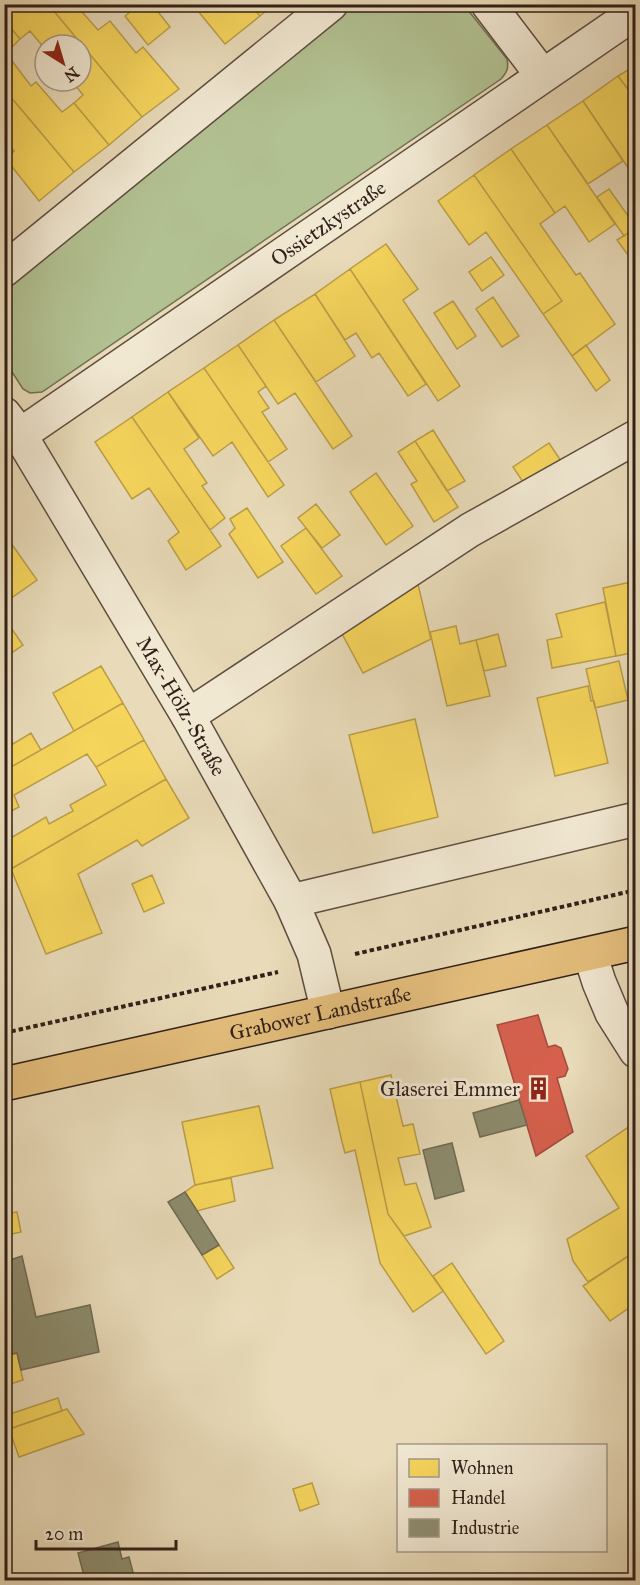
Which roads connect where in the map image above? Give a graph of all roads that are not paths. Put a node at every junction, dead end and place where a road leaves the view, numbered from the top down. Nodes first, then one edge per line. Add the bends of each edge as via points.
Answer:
1 (331, 4) edge
2 (488, 4) edge
3 (636, 12) edge
4 (542, 75) junction
5 (4, 270) edge
6 (12, 424) edge
7 (636, 437) edge
8 (188, 716) junction
9 (636, 819) edge
10 (291, 901) junction
11 (636, 943) edge
12 (590, 954) junction
13 (328, 1012) junction
14 (636, 1051) edge
15 (4, 1084) edge

1 - 5 street
2 - 4 street
3 - 4 street, Ossietzkystraße
4 - 6 street, Ossietzkystraße
6 - 8 street, Max-Hölz-Straße
7 - 8 street via 470,530
8 - 10 street, Max-Hölz-Straße
9 - 10 street
10 - 13 street, Max-Hölz-Straße via 314,954
11 - 12 main road, Grabower Landstraße
12 - 13 main road, Grabower Landstraße
12 - 14 street via 612,1013
13 - 15 main road, Grabower Landstraße

